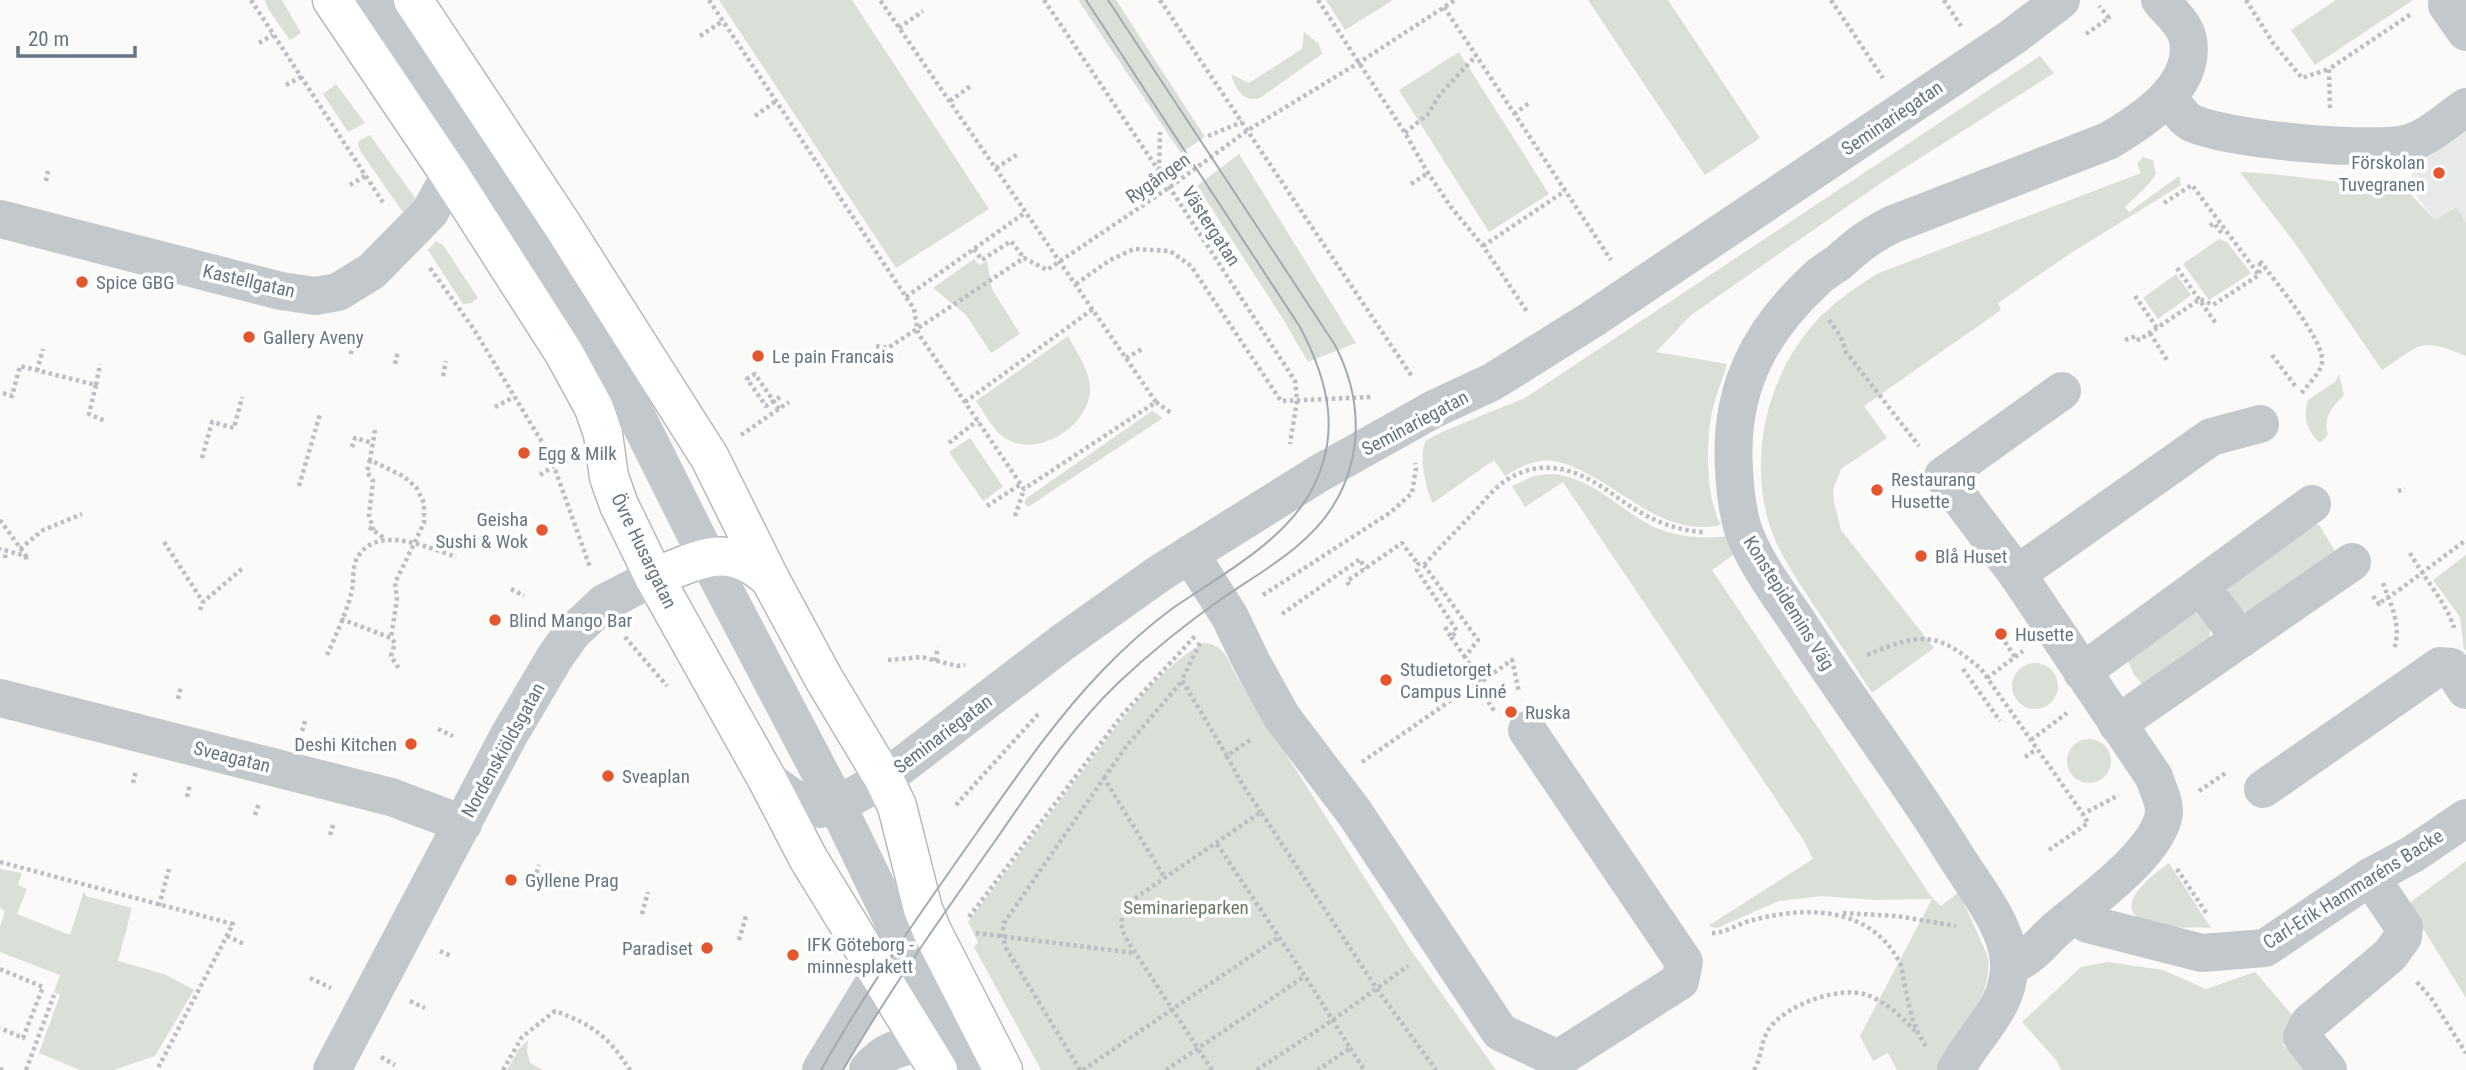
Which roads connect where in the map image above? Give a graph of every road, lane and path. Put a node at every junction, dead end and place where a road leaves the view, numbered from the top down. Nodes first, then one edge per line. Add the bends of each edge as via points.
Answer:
1 (251, 0) edge
2 (332, 0) edge
3 (372, 0) edge
4 (413, 0) edge
5 (709, 0) edge
6 (880, 0) edge
7 (1044, 0) edge
8 (1160, 0) edge
9 (1318, 0) edge
10 (1455, 0) edge
11 (1831, 0) edge
12 (1944, 0) edge
13 (2061, 0) edge
14 (2160, 0) edge
15 (2246, 0) edge
16 (1444, 7) junction
17 (923, 11) dead end
18 (2445, 15) edge
19 (723, 21) junction
20 (899, 28) junction
21 (274, 35) junction
22 (1968, 35) dead end
23 (700, 36) dead end
24 (259, 43) dead end
25 (1476, 56) junction
26 (1360, 62) junction
27 (2329, 69) junction
28 (301, 77) junction
29 (286, 85) dead end
30 (972, 85) dead end
31 (1889, 86) dead end
32 (2168, 98) junction
33 (950, 101) junction
34 (776, 102) junction
35 (1529, 103) dead end
36 (2466, 107) edge
37 (1514, 114) junction
38 (755, 116) dead end
39 (1242, 122) junction
40 (1248, 130) junction
41 (1160, 132) dead end
42 (1405, 133) junction
43 (1208, 136) dead end
44 (2331, 145) junction
45 (1018, 154) dead end
46 (996, 168) junction
47 (48, 171) dead end
48 (1159, 171) junction
49 (1428, 173) junction
50 (450, 174) junction
51 (365, 176) junction
52 (46, 181) dead end
53 (1411, 184) dead end
54 (349, 185) dead end
55 (1170, 187) junction
56 (1565, 191) junction
57 (2164, 203) dead end
58 (1026, 212) junction
59 (0, 219) edge
60 (2214, 223) junction
61 (407, 236) junction
62 (2223, 236) dead end
63 (1483, 246) junction
64 (974, 249) junction
65 (1024, 258) junction
66 (1616, 267) dead end
67 (2176, 268) dead end
68 (2259, 275) junction
69 (1076, 284) junction
70 (2135, 296) dead end
71 (906, 297) junction
72 (2200, 299) junction
73 (1093, 309) junction
74 (1823, 313) dead end
75 (1534, 321) dead end
76 (2217, 325) dead end
77 (2157, 328) junction
78 (2150, 333) junction
79 (2125, 340) dead end
80 (353, 341) dead end
81 (876, 346) dead end
82 (1143, 348) dead end
83 (43, 349) dead end
84 (398, 351) dead end
85 (351, 354) dead end
86 (2272, 355) dead end
87 (1126, 358) junction
88 (2166, 360) dead end
89 (446, 361) dead end
90 (395, 363) dead end
91 (100, 364) dead end
92 (37, 371) junction
93 (443, 376) dead end
94 (96, 385) junction
95 (2296, 387) dead end
96 (2062, 391) dead end
97 (3, 393) dead end
98 (2301, 394) dead end
99 (242, 397) dead end
100 (514, 397) junction
101 (780, 397) dead end
102 (1374, 397) dead end
103 (1297, 401) junction
104 (789, 402) dead end
105 (965, 402) junction
106 (1156, 402) junction
107 (495, 407) dead end
108 (779, 409) junction
109 (1171, 413) dead end
110 (320, 414) dead end
111 (978, 420) junction
112 (1416, 420) junction
113 (106, 421) dead end
114 (2260, 424) dead end
115 (749, 429) dead end
116 (376, 430) dead end
117 (373, 443) junction
118 (949, 443) dead end
119 (352, 447) dead end
120 (202, 458) dead end
121 (370, 460) junction
122 (554, 466) junction
123 (540, 475) dead end
124 (1943, 476) junction
125 (299, 486) dead end
126 (1022, 486) junction
127 (2405, 489) dead end
128 (2398, 491) dead end
129 (2312, 504) dead end
130 (987, 506) dead end
131 (82, 514) dead end
132 (1015, 516) dead end
133 (0, 520) edge
134 (1742, 526) junction
135 (369, 527) dead end
136 (575, 527) dead end
137 (374, 532) junction
138 (386, 540) junction
139 (2466, 540) edge
140 (164, 542) dead end
141 (416, 543) junction
142 (20, 549) junction
143 (3, 550) edge
144 (2410, 553) dead end
145 (1190, 554) junction
146 (26, 556) junction
147 (708, 556) junction
148 (456, 557) dead end
149 (5, 558) dead end
150 (26, 563) dead end
151 (1421, 564) junction
152 (243, 568) dead end
153 (2366, 568) joint
154 (1365, 569) junction
155 (2017, 574) junction
156 (2421, 574) junction
157 (654, 577) junction
158 (770, 579) junction
159 (1349, 585) dead end
160 (2200, 586) junction
161 (511, 589) dead end
162 (524, 596) dead end
163 (203, 601) junction
164 (2378, 604) dead end
165 (200, 610) dead end
166 (1282, 614) dead end
167 (1230, 617) junction
168 (341, 619) junction
169 (1445, 628) dead end
170 (1451, 637) junction
171 (391, 638) junction
172 (2241, 639) junction
173 (2005, 642) dead end
174 (938, 647) dead end
175 (327, 655) dead end
176 (1465, 657) junction
177 (2015, 657) dead end
178 (2388, 658) dead end
179 (1512, 660) dead end
180 (935, 661) dead end
181 (1972, 661) junction
182 (399, 669) dead end
183 (1831, 672) junction
184 (2082, 672) junction
185 (2458, 678) edge
186 (1182, 680) junction
187 (1479, 683) junction
188 (181, 686) dead end
189 (0, 698) edge
190 (178, 699) dead end
191 (306, 718) dead end
192 (2000, 721) dead end
193 (2117, 724) junction
194 (438, 729) dead end
195 (1527, 730) joint
196 (302, 732) dead end
197 (1402, 735) dead end
198 (453, 736) dead end
199 (1242, 745) dead end
200 (2037, 750) junction
201 (1227, 756) junction
202 (2025, 757) dead end
203 (2250, 776) joint
204 (1104, 778) junction
205 (767, 779) junction
206 (884, 779) junction
207 (2466, 797) edge
208 (837, 805) junction
209 (2157, 806) junction
210 (1261, 811) junction
211 (2082, 814) junction
212 (2466, 818) edge
213 (463, 824) junction
214 (1217, 844) junction
215 (2049, 850) dead end
216 (2413, 854) junction
217 (0, 862) edge
218 (539, 865) dead end
219 (169, 869) dead end
220 (2370, 877) junction
221 (1165, 878) junction
222 (532, 886) dead end
223 (648, 892) dead end
224 (2089, 903) junction
225 (159, 906) junction
226 (1814, 913) junction
227 (642, 914) dead end
228 (746, 916) dead end
229 (966, 921) dead end
230 (1962, 927) dead end
231 (969, 932) dead end
232 (1002, 935) junction
233 (227, 936) junction
234 (1279, 936) junction
235 (739, 940) dead end
236 (1440, 942) junction
237 (246, 944) dead end
238 (1675, 947) junction
239 (435, 948) dead end
240 (2233, 952) junction
241 (1135, 953) junction
242 (2390, 955) junction
243 (452, 957) dead end
244 (2010, 965) junction
245 (0, 970) edge
246 (879, 975) junction
247 (1305, 976) junction
248 (310, 978) dead end
249 (1377, 989) junction
250 (334, 990) dead end
251 (54, 995) dead end
252 (408, 1000) dead end
253 (425, 1008) dead end
254 (1174, 1010) junction
255 (1333, 1020) junction
256 (0, 1028) edge
257 (1916, 1032) junction
258 (1198, 1048) junction
259 (1350, 1048) junction
260 (2466, 1053) edge
261 (379, 1056) dead end
262 (931, 1058) edge
263 (1942, 1060) edge
264 (395, 1065) dead end
265 (159, 1069) edge
266 (26, 1070) edge
267 (332, 1070) edge
268 (503, 1070) edge
269 (630, 1070) edge
270 (821, 1070) edge
271 (868, 1070) edge
272 (970, 1070) edge
273 (1003, 1070) edge
274 (1082, 1070) edge
275 (1166, 1070) edge
276 (1212, 1070) edge
277 (1257, 1070) edge
278 (1318, 1070) edge
279 (1364, 1070) edge
280 (1436, 1070) edge
281 (1754, 1070) edge
282 (2328, 1070) edge

1 - 21 path
2 - 50 main road, Övre Husargatan
3 - 147 street via 500,187 609,361
4 - 158 main road via 710,458
5 - 19 path
6 - 20 path
7 - 48 path, Västergatan
8 - 39 path
9 - 26 path
10 - 16 path, Rygången
11 - 31 path
12 - 22 path
13 - 112 street, Seminariegatan via 1591,320 1492,382
14 - 32 street via 2188,38 2187,60
15 - 27 path via 2302,78
16 - 25 path
16 - 26 path, Rygången
17 - 20 path
18 - 27 path
19 - 23 path
19 - 34 path
20 - 33 path
21 - 24 path
21 - 28 path
25 - 37 path
25 - 42 path via 1440,94 1428,114
26 - 40 path, Rygången
26 - 42 path
27 - 44 path
28 - 29 path
28 - 51 path
30 - 33 path
32 - 44 street via 2190,121 2229,134
32 - 134 street, Konstepidemins Väg via 2108,141 1891,225 1861,242 1814,280 1766,336 1743,384 1733,458
33 - 46 path
34 - 38 path
34 - 71 path
35 - 37 path
36 - 44 street via 2414,142 2389,147
37 - 56 path
39 - 40 path
39 - 43 path
40 - 55 path, Rygången
40 - 112 path via 1424,394
41 - 48 path
42 - 49 path
45 - 46 path
46 - 58 path
47 - 52 path
48 - 55 path, Västergatan
49 - 53 path
49 - 63 path
50 - 61 street, Kastellgatan via 430,212
50 - 157 main road, Övre Husargatan via 594,408 603,434 608,477
51 - 54 path
51 - 61 path
55 - 65 path, Rygången via 1047,270
55 - 103 path, Västergatan via 1295,381
56 - 63 path
56 - 66 path
57 - 60 path via 2192,185
58 - 64 path
58 - 69 path
59 - 61 street, Kastellgatan via 315,296 338,292 372,271
60 - 62 path
60 - 68 path
61 - 100 path via 473,328
63 - 75 path
64 - 65 path via 982,260 1011,241
64 - 71 path
65 - 81 path via 888,348
67 - 72 path
68 - 72 path via 2213,305
68 - 98 path via 2260,261 2322,351 2322,363
69 - 73 path
69 - 103 path via 1134,249 1170,251 1191,266 1281,401
70 - 77 path
71 - 105 path via 914,309 918,333
72 - 76 path
72 - 77 path
73 - 87 path
73 - 105 path
74 - 124 path via 1846,352
77 - 78 path
78 - 79 path via 2138,340 2136,336
78 - 88 path
80 - 85 path
82 - 87 path
83 - 92 path
84 - 90 path
86 - 95 path
87 - 106 path
89 - 93 path
91 - 94 path
92 - 94 path
92 - 97 path via 20,366 12,396
94 - 113 path via 89,414
96 - 124 street
99 - 120 path via 234,428 212,422
100 - 107 path
100 - 122 path
101 - 108 path via 773,401 766,406 747,379 755,374 773,401
102 - 103 path
104 - 108 path
105 - 111 path
106 - 109 path
106 - 126 path
108 - 115 path
110 - 125 path
111 - 118 path
111 - 126 path
112 - 145 street, Seminariegatan via 1318,474
112 - 167 path via 1412,493 1391,512
114 - 155 street via 2211,437
116 - 117 path
117 - 119 path via 355,438
117 - 121 path
121 - 137 path via 369,515
121 - 141 path via 416,487 424,503 424,523
122 - 123 path
122 - 136 path
124 - 155 street
126 - 130 path
126 - 132 path
127 - 128 path
129 - 160 street
131 - 142 path via 43,530
133 - 142 path
134 - 151 path via 1704,532 1677,529 1647,517 1574,473 1544,467 1524,470 1501,484
134 - 183 street, Konstepidemins Väg
135 - 137 path
137 - 138 path
138 - 141 path
138 - 168 path via 370,545 356,560 352,590
139 - 156 path
140 - 163 path
141 - 148 path
141 - 171 path via 396,583
142 - 146 path
143 - 146 path
143 - 149 path
144 - 156 path
145 - 167 street
145 - 206 street, Seminariegatan via 1063,642
146 - 150 path
147 - 157 main road, Nordenskiöldsgatan
147 - 158 main road, Nordenskiöldsgatan via 741,560
147 - 208 street
151 - 154 path via 1402,543
151 - 170 path via 1418,570 1457,631
151 - 176 path via 1478,640
152 - 163 path
153 - 172 street
153 - 178 path via 2396,617 2398,632
154 - 159 path via 1347,581
154 - 166 path via 1360,559
155 - 184 street
156 - 164 path, bridge
156 - 185 path via 2452,617
157 - 205 main road, Övre Husargatan
157 - 213 street, Nordenskiöldsgatan via 604,603 572,633 509,735
158 - 206 main road
160 - 172 street
160 - 184 street
161 - 162 path
163 - 165 path
167 - 236 street via 1282,717 1354,812
168 - 171 path
168 - 175 path
169 - 170 path
170 - 176 path
171 - 182 path via 395,643 391,656
172 - 193 street
173 - 177 path
174 - 180 path
176 - 187 path
179 - 187 path
181 - 183 path via 1948,645 1921,638 1878,650
181 - 192 path via 1962,669
181 - 200 path
183 - 244 street, Konstepidemins Väg via 1996,920 2008,945
184 - 193 street
185 - 203 street via 2440,666
186 - 201 path
186 - 204 path
186 - 229 path via 1200,645 1200,631 1123,714
187 - 195 path via 1504,725
187 - 197 path
188 - 190 path
189 - 213 street, Sveagatan via 391,797
191 - 196 path
193 - 209 street
194 - 198 path
195 - 238 street
199 - 201 path
200 - 202 path
200 - 211 path
201 - 210 path
203 - 209 path
204 - 221 path
204 - 232 path via 1008,915
205 - 208 street via 803,803 820,808
205 - 246 main road, Övre Husargatan via 808,858
206 - 208 street, Seminariegatan
206 - 273 main road via 897,806 932,932
207 - 216 street via 2413,838 2409,844
208 - 272 street
209 - 211 path
209 - 224 street via 2131,865
209 - 240 path
210 - 214 path
210 - 249 path
211 - 215 path via 2088,823
212 - 216 street, Carl-Erik Hammaréns Backe
213 - 267 street, Nordenskiöldsgatan
214 - 221 path
214 - 234 path
216 - 220 street, Carl-Erik Hammaréns Backe
217 - 225 path
218 - 222 path
219 - 225 path
220 - 240 street, Carl-Erik Hammaréns Backe via 2265,948
220 - 242 street via 2404,927 2403,937
221 - 241 path via 1128,903 1122,913 1120,928
223 - 227 path
224 - 240 street, Carl-Erik Hammaréns Backe via 2088,924 2202,953
224 - 244 street via 2024,961
225 - 233 path via 233,924
226 - 230 path via 1897,916
226 - 238 path via 1777,914 1719,933 1703,932
226 - 257 path via 1850,917 1875,930 1900,962
228 - 235 path
231 - 232 path
232 - 241 path
232 - 274 path
233 - 237 path
233 - 265 path
234 - 247 path
234 - 254 path
236 - 238 street via 1500,1032 1558,1059 1681,981 1684,962
236 - 249 path
239 - 243 path
241 - 254 path
242 - 260 path via 2431,998
242 - 282 street via 2309,1023 2302,1037
244 - 263 street, Konstepidemins Väg via 2006,990 1994,1015
245 - 256 path via 43,987 23,1038
246 - 262 main road, Övre Husargatan
246 - 270 street
247 - 255 path
247 - 258 path
248 - 250 path
249 - 255 path
249 - 280 path
251 - 266 path
252 - 253 path
254 - 258 path
254 - 274 path
255 - 259 path
255 - 277 path
257 - 263 path
257 - 281 path via 1900,1015 1866,994 1806,1001 1770,1028
258 - 275 path
258 - 276 path
259 - 278 path
259 - 279 path
261 - 264 path
262 - 271 street via 912,1045 880,1056
268 - 269 path via 523,1037 555,1011 584,1021 601,1034

